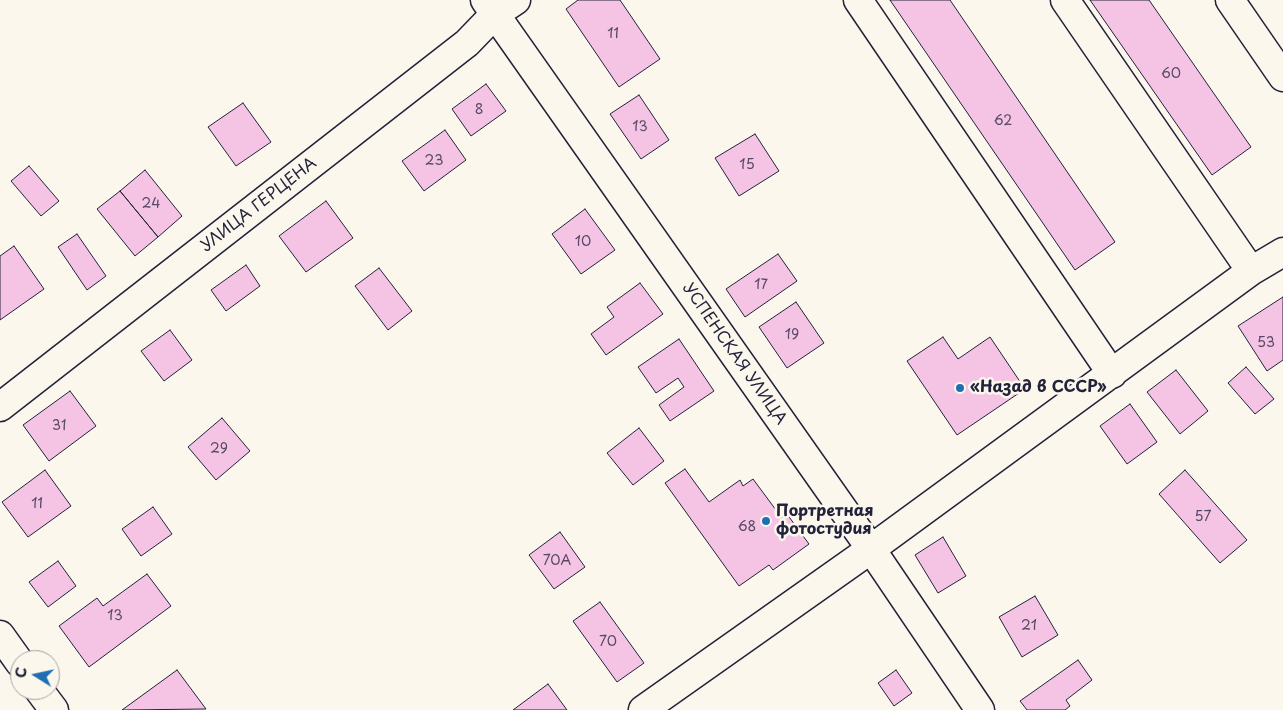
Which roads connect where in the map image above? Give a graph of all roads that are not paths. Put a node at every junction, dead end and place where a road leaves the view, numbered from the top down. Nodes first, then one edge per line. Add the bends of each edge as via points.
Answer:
1 (858, 0) edge
2 (1065, 0) edge
3 (1230, 0) edge
4 (498, 5) edge
5 (1283, 77) edge
6 (1283, 252) edge
7 (1252, 271) junction
8 (1112, 374) junction
9 (0, 407) edge
10 (870, 549) junction
11 (0, 635) edge
12 (11, 650) edge
13 (642, 710) edge
14 (980, 710) edge

1 - 8 street
2 - 7 street
3 - 5 street
4 - 9 street, УЛИЦА ГЕРЦЕНА via 467,43
4 - 10 street, УСПЕНСКАЯ УЛИЦА
6 - 7 street
7 - 8 street
8 - 10 street
10 - 13 street
10 - 14 street, УСПЕНСКАЯ УЛИЦА
11 - 12 street

